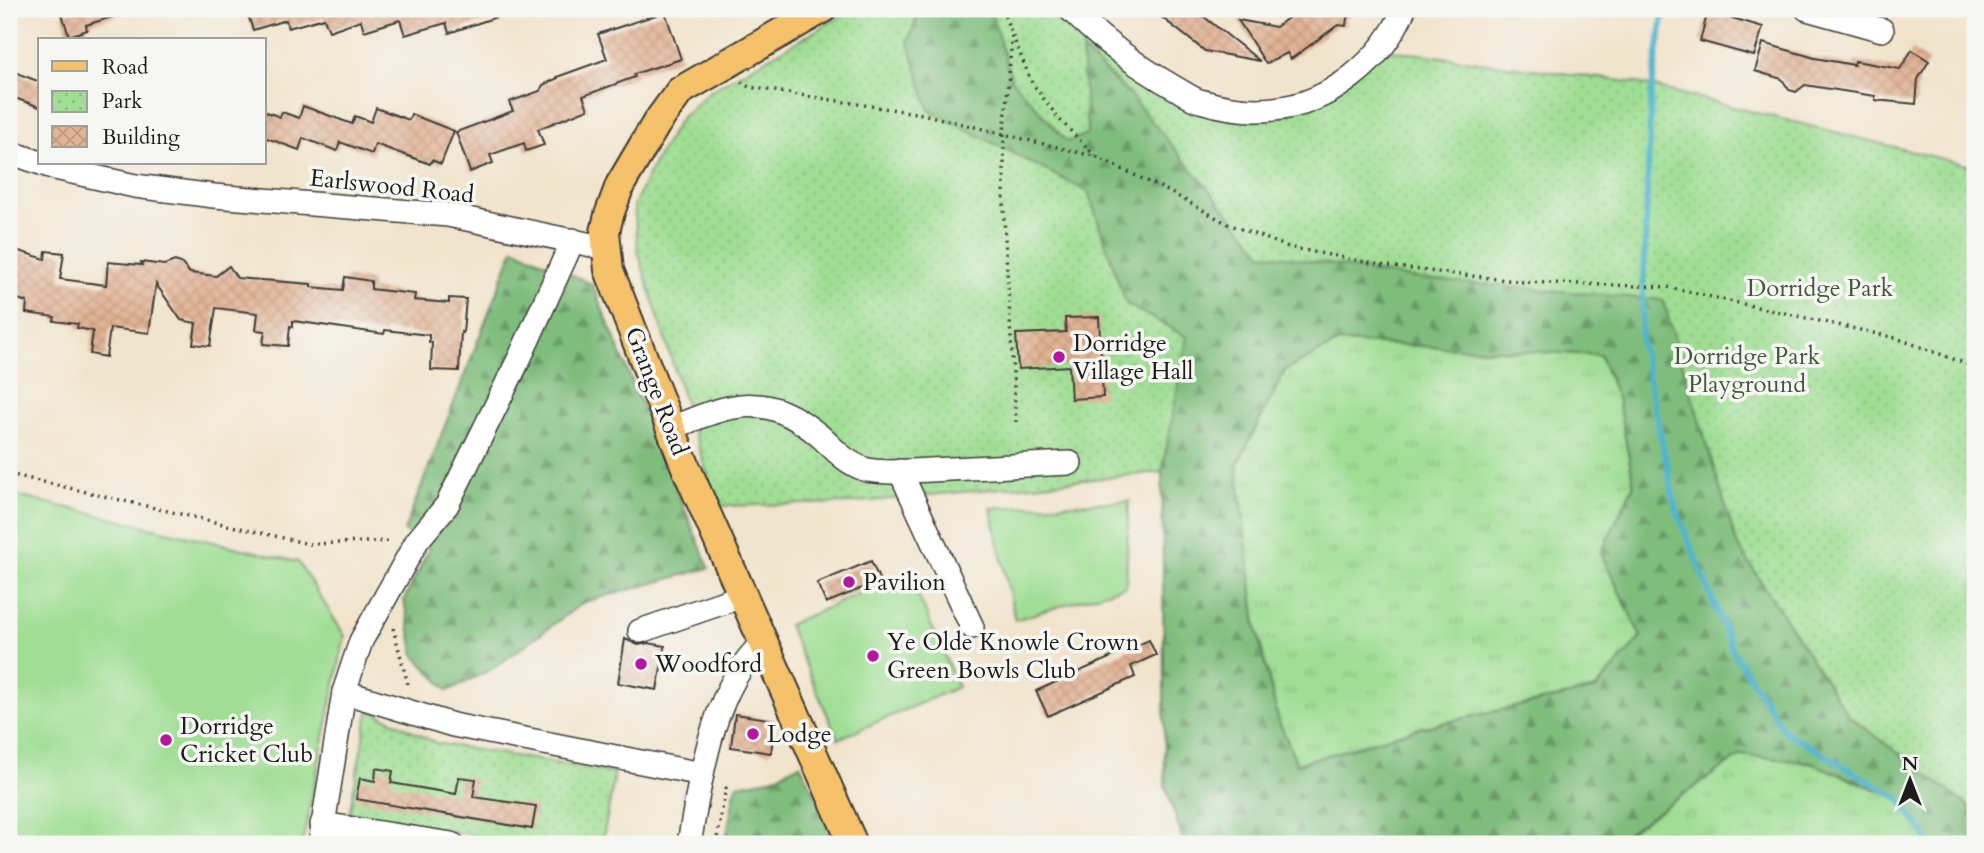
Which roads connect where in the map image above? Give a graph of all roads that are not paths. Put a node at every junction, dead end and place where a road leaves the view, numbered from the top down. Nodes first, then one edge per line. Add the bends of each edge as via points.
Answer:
1 (822, 9) edge
2 (1070, 9) edge
3 (1404, 9) edge
4 (1821, 11) edge
5 (1882, 30) dead end
6 (9, 152) edge
7 (38, 162) edge
8 (44, 164) edge
9 (573, 240) junction
10 (606, 248) junction
11 (672, 428) junction
12 (1070, 463) dead end
13 (900, 471) junction
14 (743, 596) junction
15 (972, 627) dead end
16 (640, 631) dead end
17 (763, 643) junction
18 (344, 692) junction
19 (702, 774) junction
20 (321, 834) edge
21 (452, 844) edge
22 (689, 844) edge
23 (853, 844) edge

1 - 10 main road, Grange Road via 680,91 621,185 609,215
2 - 3 street via 1117,51 1163,81 1198,101 1246,110 1300,104 1342,83 1377,53
4 - 5 street
6 - 7 street, Earlswood Road
8 - 9 street, Earlswood Road via 135,186 448,215
9 - 10 street, Earlswood Road
9 - 18 street via 447,505 417,541 361,640
10 - 11 main road, Grange Road via 609,270
11 - 13 street via 730,406 770,407 796,418 864,469
11 - 14 main road, Grange Road
12 - 13 street
13 - 15 street
14 - 16 street
14 - 17 main road, Grange Road
17 - 19 street via 726,697
17 - 23 main road, Grange Road
18 - 19 street via 453,725
18 - 20 street
19 - 22 street
20 - 21 street

